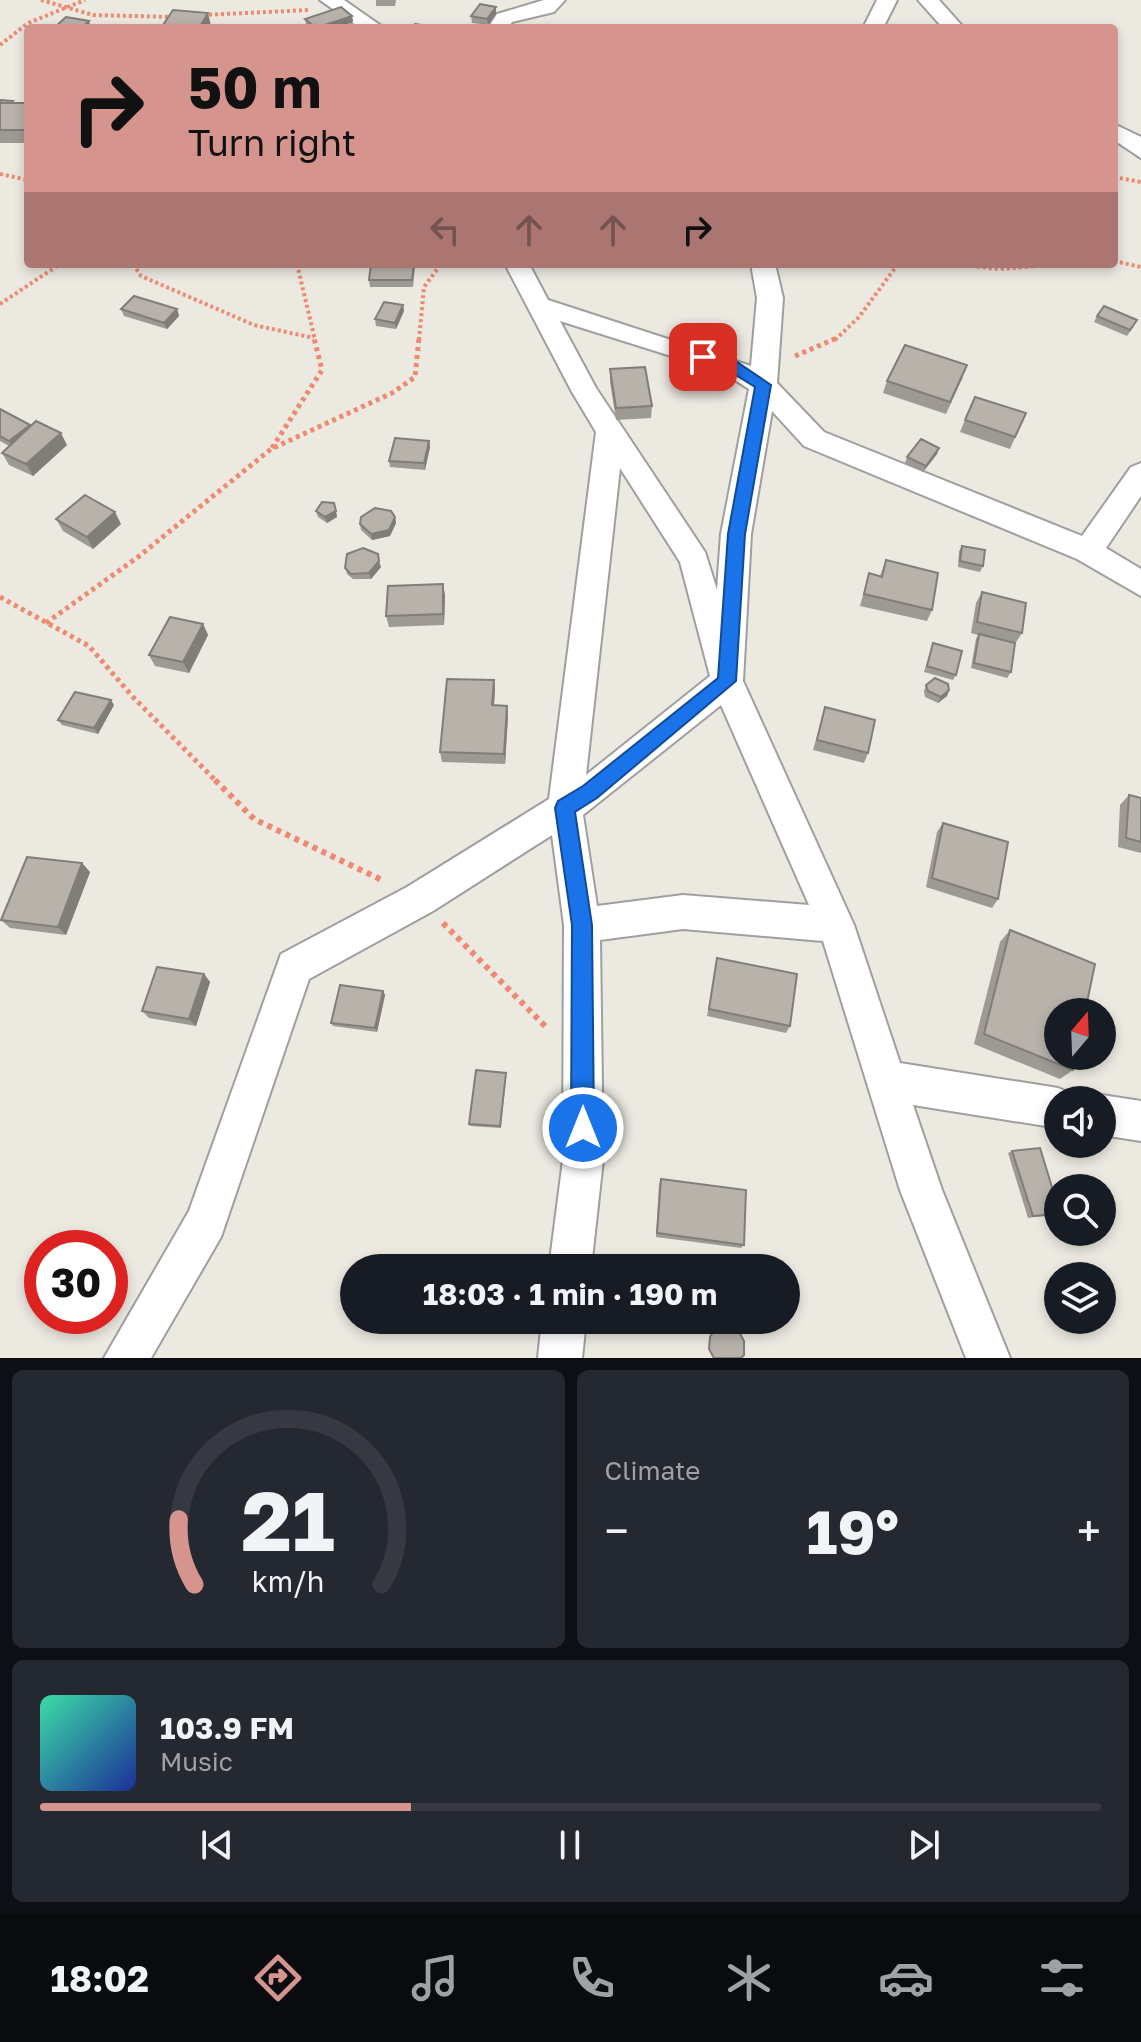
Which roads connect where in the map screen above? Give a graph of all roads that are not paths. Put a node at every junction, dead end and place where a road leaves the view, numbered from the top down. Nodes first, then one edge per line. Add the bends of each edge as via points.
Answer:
1 (555, 0) edge
2 (887, 0) edge
3 (928, 0) edge
4 (335, 3) edge
5 (368, 24) edge
6 (500, 24) edge
7 (875, 24) edge
8 (950, 24) edge
9 (1118, 133) edge
10 (1141, 151) edge
11 (519, 268) edge
12 (764, 268) edge
13 (538, 305) junction
14 (764, 377) junction
15 (610, 432) junction
16 (1141, 474) edge
17 (1088, 551) junction
18 (1141, 584) edge
19 (727, 681) junction
20 (565, 808) junction
21 (582, 925) junction
22 (836, 925) junction
23 (888, 1081) junction
24 (1044, 1106) edge
25 (1116, 1117) edge
26 (1141, 1121) edge
27 (572, 1254) edge
28 (563, 1334) edge
29 (126, 1358) edge
30 (560, 1358) edge
31 (988, 1358) edge

1 - 6 street via 547,8 504,18
2 - 7 street
3 - 8 street
4 - 5 street
9 - 10 street
11 - 13 street
12 - 14 street via 770,298
13 - 14 street
13 - 15 street
14 - 17 street via 814,439
14 - 19 street via 736,534
15 - 19 street via 694,560
15 - 20 street
16 - 17 street
17 - 18 street
19 - 20 street
19 - 22 street
20 - 21 street
20 - 29 street via 420,899 294,967 206,1222
21 - 22 street via 683,912
21 - 27 street via 583,1160
22 - 23 street
23 - 24 street
23 - 31 street via 921,1190
25 - 26 street
28 - 30 street

